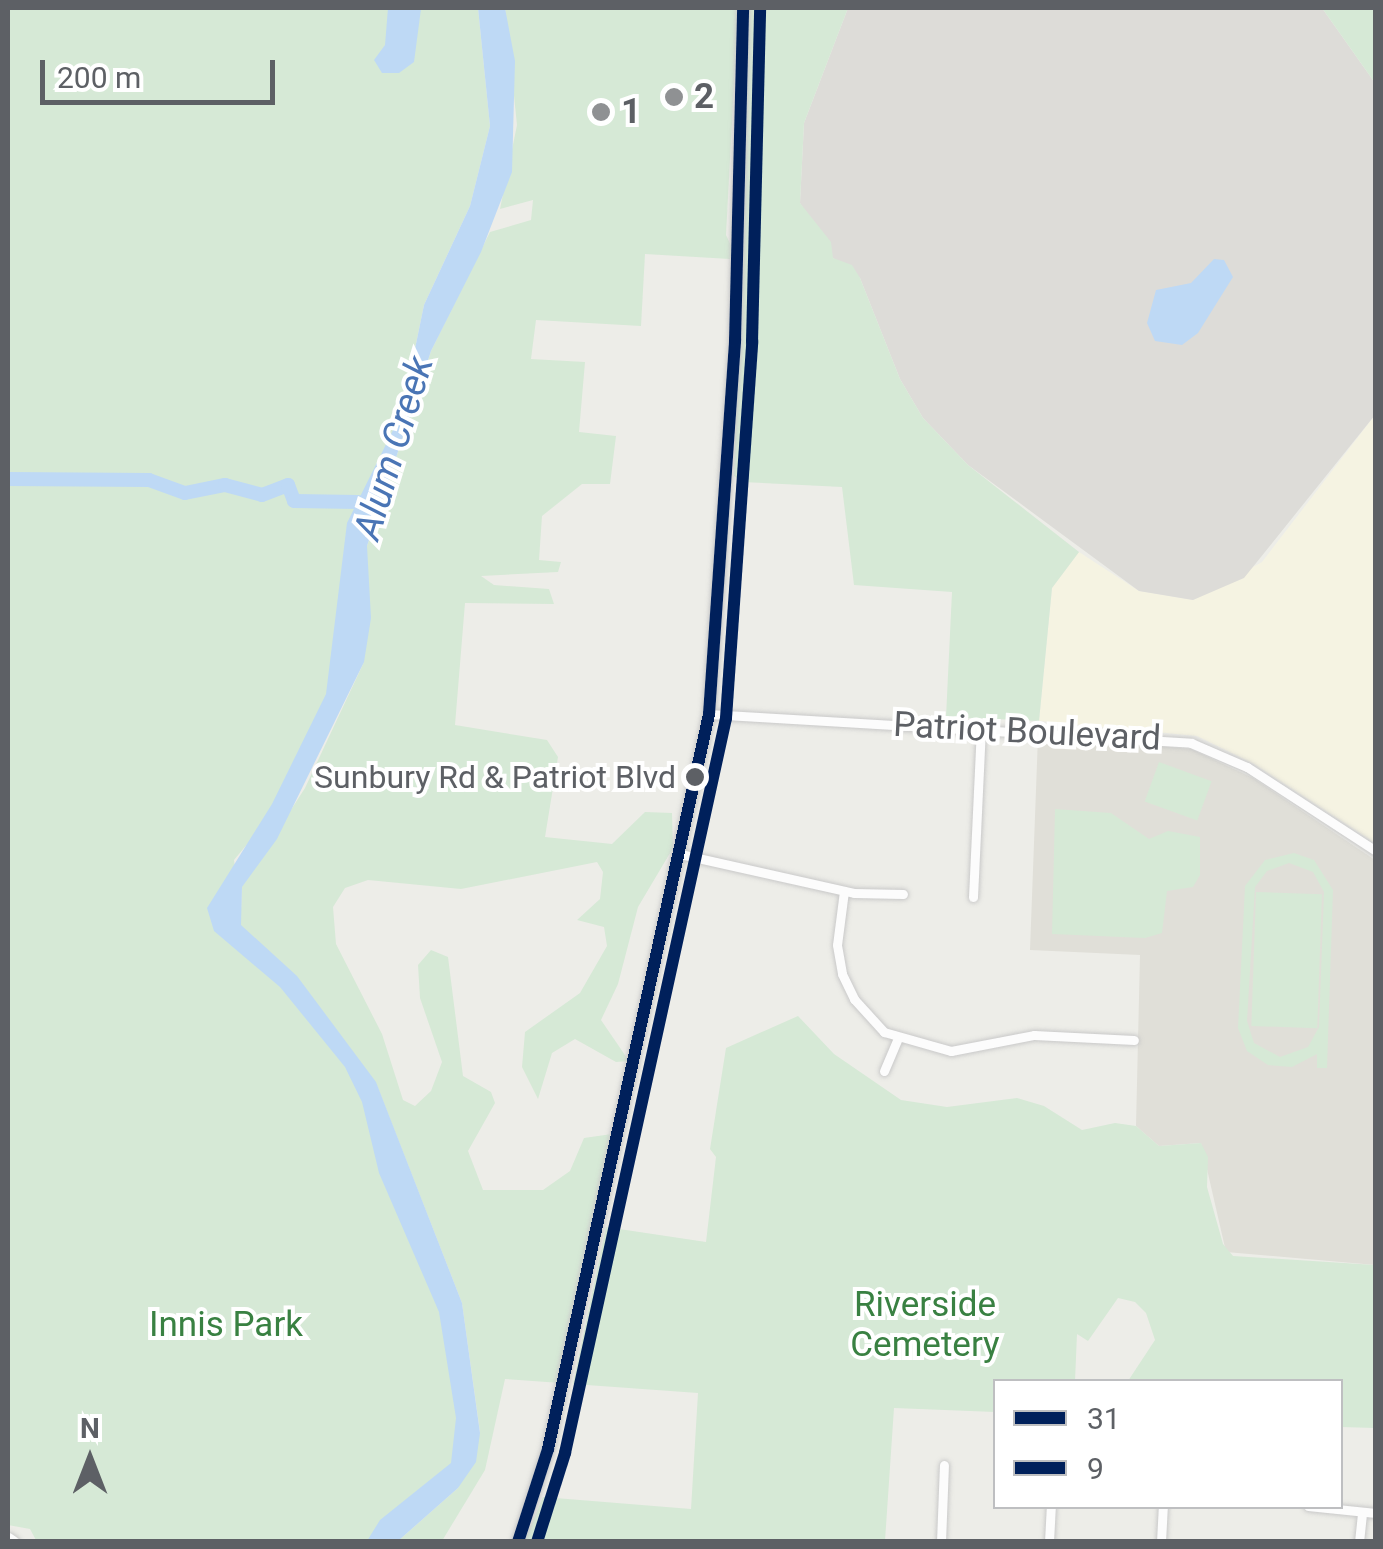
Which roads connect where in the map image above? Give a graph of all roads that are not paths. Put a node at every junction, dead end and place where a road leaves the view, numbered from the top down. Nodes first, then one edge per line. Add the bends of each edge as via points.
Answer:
1 (742, 8) edge
2 (709, 714) junction
3 (981, 728) junction
4 (1376, 852) edge
5 (680, 854) junction
6 (844, 890) junction
7 (903, 894) dead end
8 (972, 897) dead end
9 (898, 1038) junction
10 (1134, 1040) dead end
11 (884, 1071) dead end
12 (944, 1464) dead end
13 (1051, 1509) edge
14 (1162, 1509) edge
15 (1335, 1509) edge
16 (1362, 1512) junction
17 (1376, 1513) edge
18 (518, 1542) edge
19 (941, 1542) edge
20 (1049, 1542) edge
21 (1161, 1542) edge
22 (1358, 1542) edge

1 - 2 main road via 733,376
2 - 3 street, Patriot Boulevard
2 - 5 main road
3 - 4 street, Patriot Boulevard via 1192,743 1247,767
3 - 8 street
5 - 6 street
5 - 18 main road via 548,1449
6 - 7 street
6 - 9 street via 837,944 842,974 854,999
9 - 10 street via 951,1051 1034,1036
9 - 11 street
12 - 19 street
13 - 20 street
14 - 21 street
15 - 16 street
16 - 17 street
16 - 22 street

